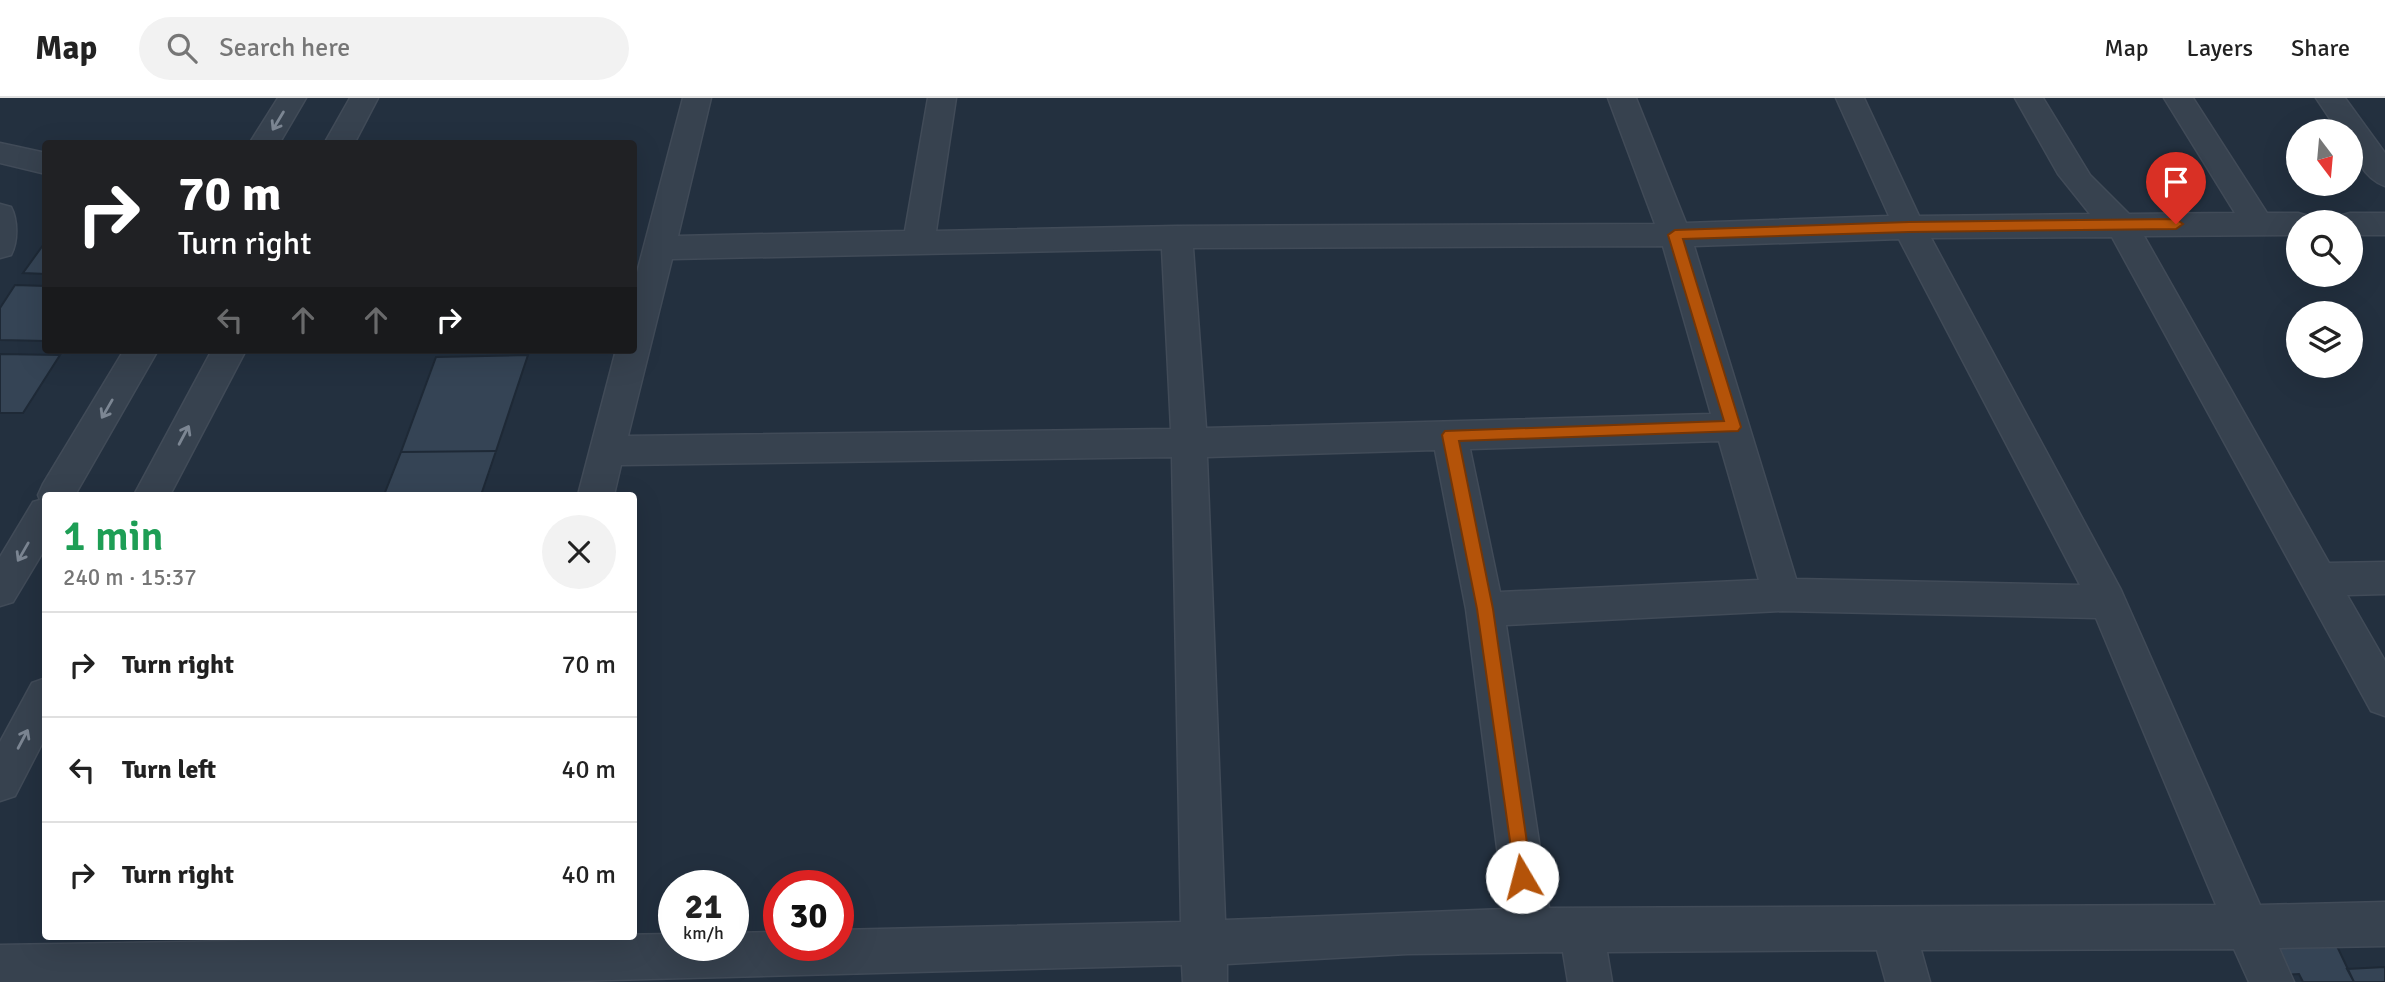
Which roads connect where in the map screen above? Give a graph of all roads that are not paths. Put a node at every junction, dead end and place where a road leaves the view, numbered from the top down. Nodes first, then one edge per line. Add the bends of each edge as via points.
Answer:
1 (292, 98) edge
2 (364, 98) edge
3 (697, 98) edge
4 (942, 98) edge
5 (1622, 98) edge
6 (1850, 98) edge
7 (2029, 98) edge
8 (2178, 98) edge
9 (2330, 98) edge
10 (266, 140) edge
11 (342, 140) edge
12 (0, 153) edge
13 (42, 163) edge
14 (2385, 175) edge
15 (0, 215) edge
16 (2121, 224) junction
17 (2258, 224) junction
18 (2286, 224) edge
19 (2363, 224) edge
20 (2385, 224) edge
21 (1909, 227) junction
22 (1675, 235) junction
23 (1177, 237) junction
24 (919, 241) junction
25 (0, 247) edge
26 (661, 248) junction
27 (637, 342) edge
28 (139, 354) edge
29 (227, 354) edge
30 (634, 354) edge
31 (1733, 427) junction
32 (1450, 435) junction
33 (1188, 443) junction
34 (609, 452) junction
35 (58, 492) edge
36 (154, 492) edge
37 (597, 492) edge
38 (42, 520) edge
39 (2385, 578) edge
40 (2318, 579) junction
41 (0, 590) edge
42 (1782, 595) junction
43 (2108, 601) junction
44 (1485, 609) junction
45 (2385, 698) edge
46 (42, 703) edge
47 (0, 782) edge
48 (2385, 924) edge
49 (2247, 927) junction
50 (1892, 928) junction
51 (1530, 930) junction
52 (1582, 930) junction
53 (494, 949) edge
54 (1204, 962) edge
55 (0, 967) edge
56 (1590, 982) edge
57 (1908, 982) edge
58 (2272, 982) edge

1 -> 10 street
2 - 11 street
3 - 26 street
4 - 24 street
5 - 22 street
6 - 21 street
7 - 16 street via 2082,190
8 - 17 street
9 - 14 street
12 - 13 street
15 - 25 street
16 - 17 street
16 - 21 street
16 - 40 street
17 - 18 street
19 - 20 street
21 - 22 street
21 - 43 street
22 - 23 street
22 - 31 street
23 - 24 street
23 - 33 street
24 - 26 street
26 - 27 street
28 -> 35 street
36 -> 29 street
30 - 34 street
31 - 32 street
31 - 42 street
32 - 33 street
32 - 44 street
33 - 34 street
33 - 54 street
34 - 37 street
38 -> 41 street
39 - 40 street
40 - 45 street
42 - 43 street
42 - 44 street
43 - 49 street
44 - 51 street
47 -> 46 street
48 - 49 street
49 - 50 street
49 - 58 street
50 - 52 street
50 - 57 street
51 - 52 street
51 - 54 street via 1407,932
52 - 56 street
53 - 54 street
53 - 55 street

